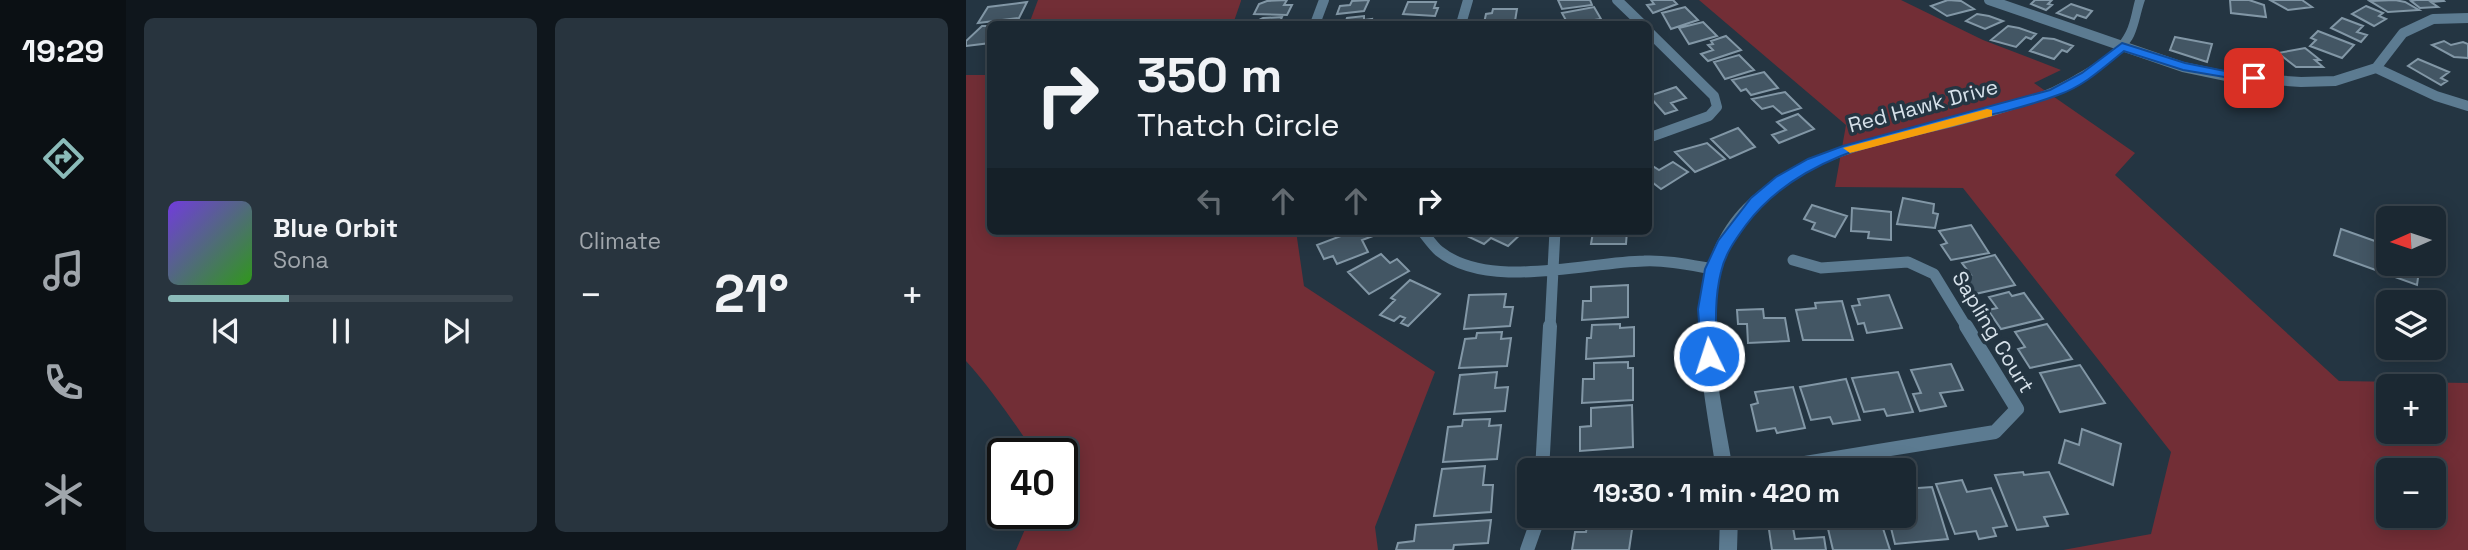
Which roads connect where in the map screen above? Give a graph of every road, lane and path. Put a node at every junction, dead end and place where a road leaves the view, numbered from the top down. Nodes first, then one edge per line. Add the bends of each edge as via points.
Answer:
1 (1324, 0) edge
2 (1468, 0) edge
3 (1618, 0) edge
4 (1989, 0) edge
5 (2140, 0) edge
6 (2468, 18) edge
7 (1316, 21) edge
8 (1462, 21) edge
9 (1639, 21) edge
10 (1652, 35) edge
11 (2122, 46) junction
12 (2376, 68) junction
13 (2468, 106) edge
14 (1652, 137) edge
15 (1425, 235) edge
16 (1555, 235) edge
17 (1793, 260) dead end
18 (1552, 268) junction
19 (1713, 269) junction
20 (1543, 458) edge
21 (1723, 458) edge
22 (1835, 458) edge
23 (1535, 528) edge
24 (1729, 528) edge
25 (1527, 550) edge
26 (1728, 550) edge

1 - 7 street
2 - 8 street
3 - 9 street
4 - 11 street
5 - 11 street, Red Hawk Drive via 2136,22
6 - 12 street via 2433,19 2403,33
10 - 14 street via 1714,96 1717,107 1709,116
11 - 12 street via 2183,67 2242,78 2335,81
11 - 19 street, Red Hawk Drive via 2087,76 2055,92 1828,156 1782,181 1736,225
12 - 13 street
15 - 18 street via 1438,251 1475,267
16 - 18 street
17 - 22 street, Sapling Court via 1821,268 1908,262 1934,274 2017,409 1995,432
18 - 19 street via 1644,261
18 - 20 street
19 - 21 street, Red Hawk Drive via 1707,340
23 - 25 street
24 - 26 street

